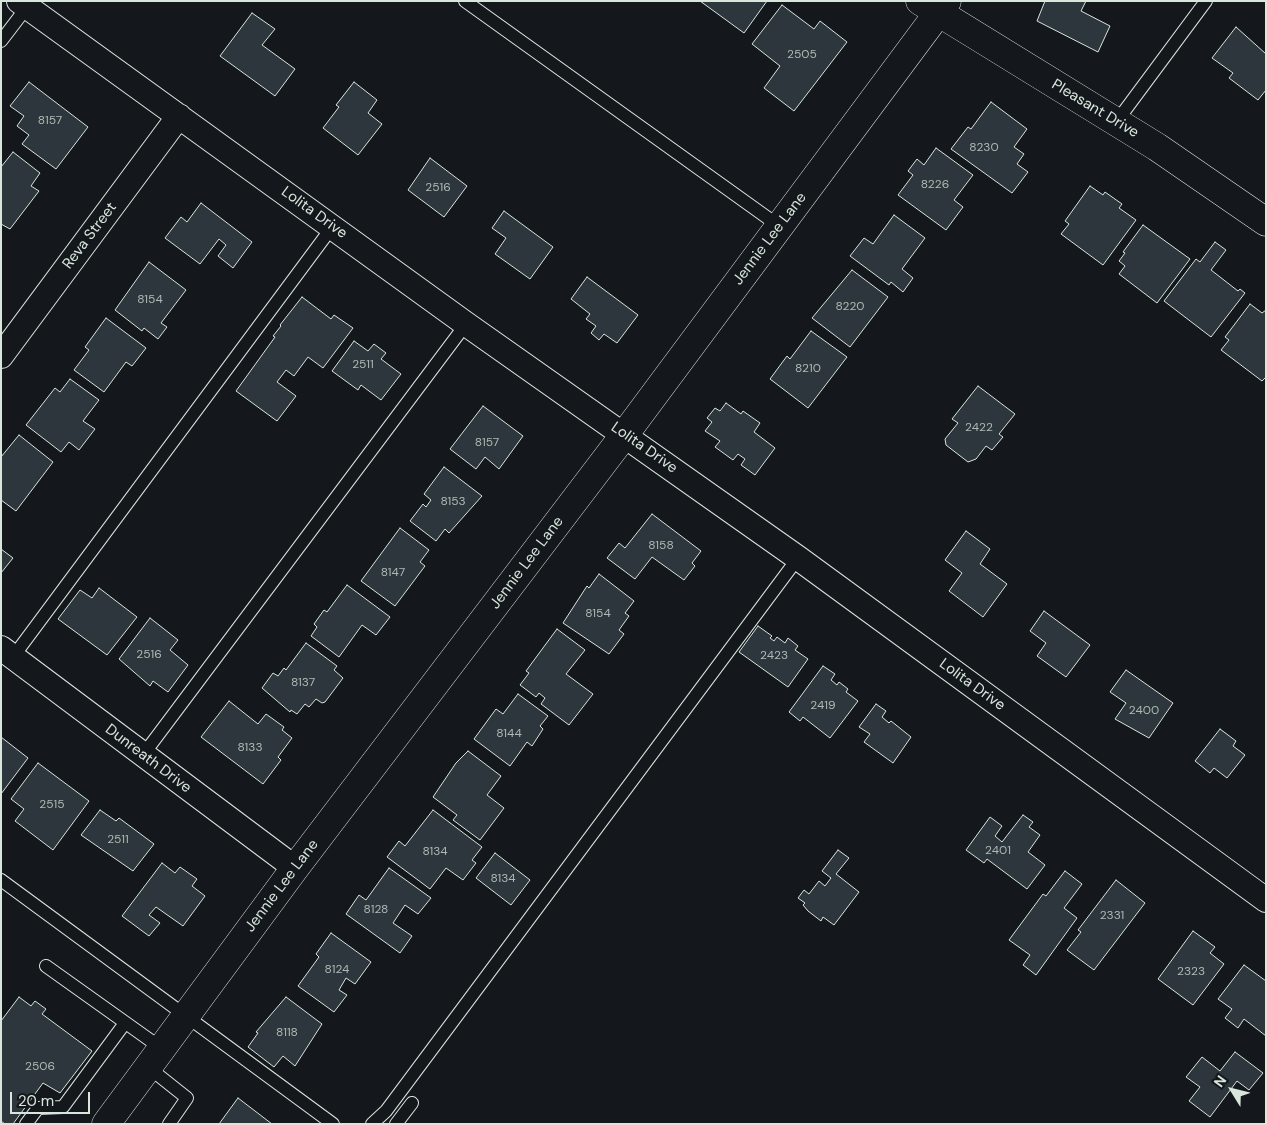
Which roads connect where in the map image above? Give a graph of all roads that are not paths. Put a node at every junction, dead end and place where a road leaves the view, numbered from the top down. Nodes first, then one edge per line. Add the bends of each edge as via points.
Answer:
1 (465, 1) edge
2 (1206, 1) edge
3 (23, 4) edge
4 (935, 5) edge
5 (1, 41) edge
6 (179, 116) junction
7 (1117, 121) junction
8 (1266, 222) edge
9 (333, 226) junction
10 (779, 226) junction
11 (466, 324) junction
12 (1, 356) edge
13 (625, 434) junction
14 (798, 558) junction
15 (7, 653) edge
16 (142, 755) junction
17 (295, 868) junction
18 (1, 880) edge
19 (1266, 900) edge
20 (46, 966) dead end
21 (185, 1016) junction
22 (126, 1023) junction
23 (154, 1058) junction
24 (412, 1103) dead end
25 (26, 1124) edge
26 (106, 1124) edge
27 (168, 1124) edge
28 (333, 1124) edge
29 (372, 1124) edge
30 (396, 1124) edge

1 - 10 lane
2 - 7 lane
3 - 5 lane
3 - 6 street, Lolita Drive
4 - 7 street, Pleasant Drive
4 - 10 street, Jennie Lee Lane
6 - 9 street, Lolita Drive
6 - 12 street, Reva Street
7 - 8 street, Pleasant Drive
9 - 11 street, Lolita Drive
9 - 15 lane
10 - 13 street, Jennie Lee Lane
11 - 13 street, Lolita Drive
11 - 16 lane
13 - 14 street, Lolita Drive
13 - 17 street, Jennie Lee Lane
14 - 19 street, Lolita Drive
14 - 29 lane via 386,1111
15 - 16 street, Dunreath Drive
16 - 17 street, Dunreath Drive
17 - 21 street, Jennie Lee Lane
18 - 21 lane
20 - 22 lane
21 - 23 street, Jennie Lee Lane
21 - 28 lane
22 - 23 lane
22 - 25 lane via 63,1107 38,1108
23 - 26 street, Jennie Lee Lane
23 - 27 lane via 187,1098
24 - 30 lane

